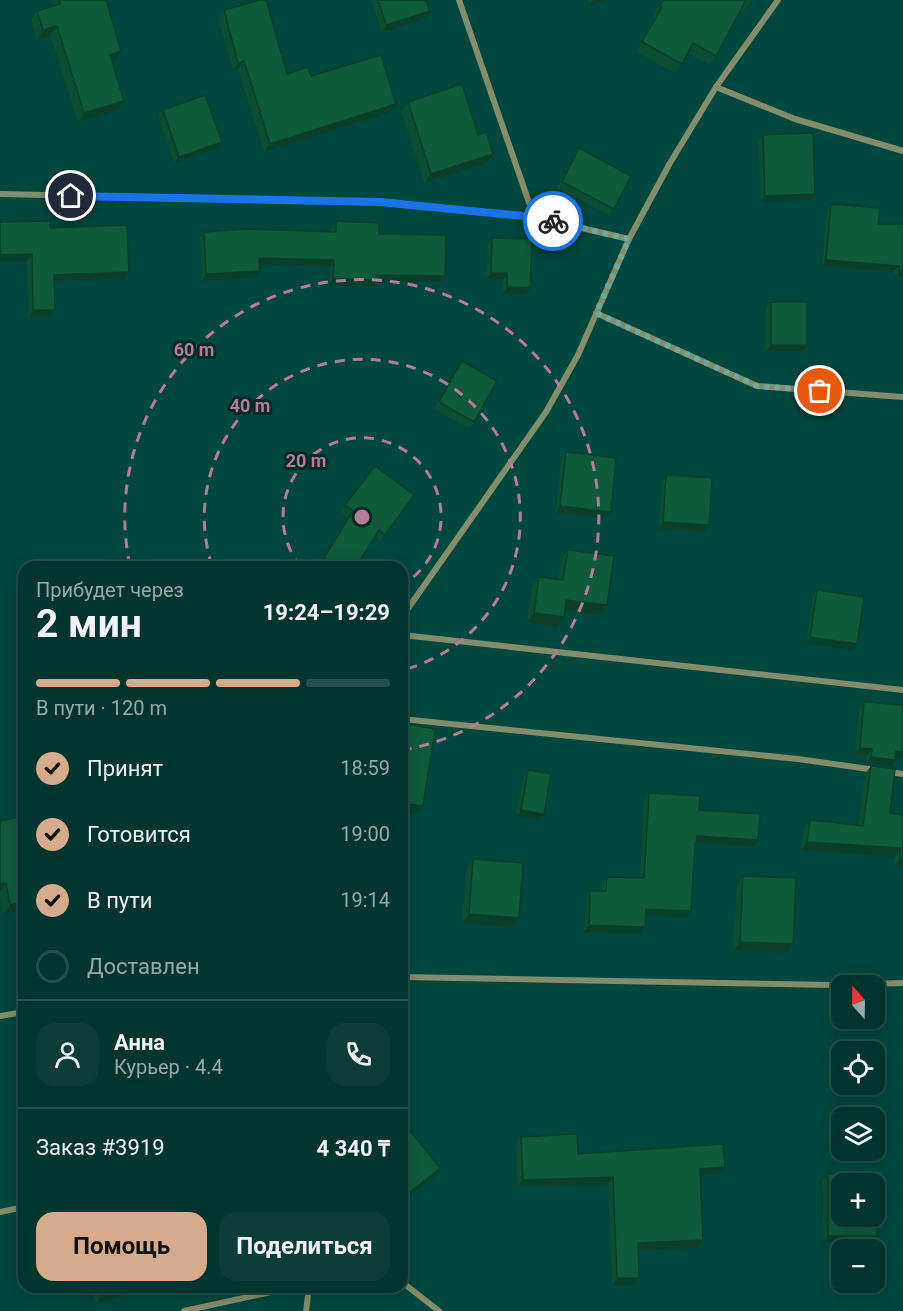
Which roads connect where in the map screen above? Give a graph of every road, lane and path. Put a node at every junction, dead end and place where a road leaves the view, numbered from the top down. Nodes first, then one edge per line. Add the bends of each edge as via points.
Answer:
1 (459, 0) edge
2 (777, 0) edge
3 (716, 87) junction
4 (903, 151) edge
5 (0, 194) edge
6 (534, 217) junction
7 (629, 239) junction
8 (596, 313) junction
9 (903, 397) edge
10 (408, 608) edge
11 (408, 636) edge
12 (903, 690) edge
13 (408, 720) edge
14 (903, 774) edge
15 (408, 977) edge
16 (903, 983) edge
17 (18, 1013) edge
18 (0, 1016) edge
19 (18, 1208) edge
20 (0, 1212) edge
21 (408, 1287) edge
22 (266, 1293) edge
23 (308, 1293) edge
24 (184, 1311) edge
25 (306, 1311) edge
26 (439, 1311) edge

1 - 6 street
2 - 3 street
3 - 4 street via 795,119
3 - 7 street
5 - 6 street via 380,202
6 - 7 street
7 - 8 street
8 - 9 street via 757,386
8 - 10 street via 546,412
11 - 12 street
13 - 14 street via 798,759
15 - 16 street
17 - 18 street
19 - 20 street
21 - 26 street
22 - 24 street
23 - 25 street

